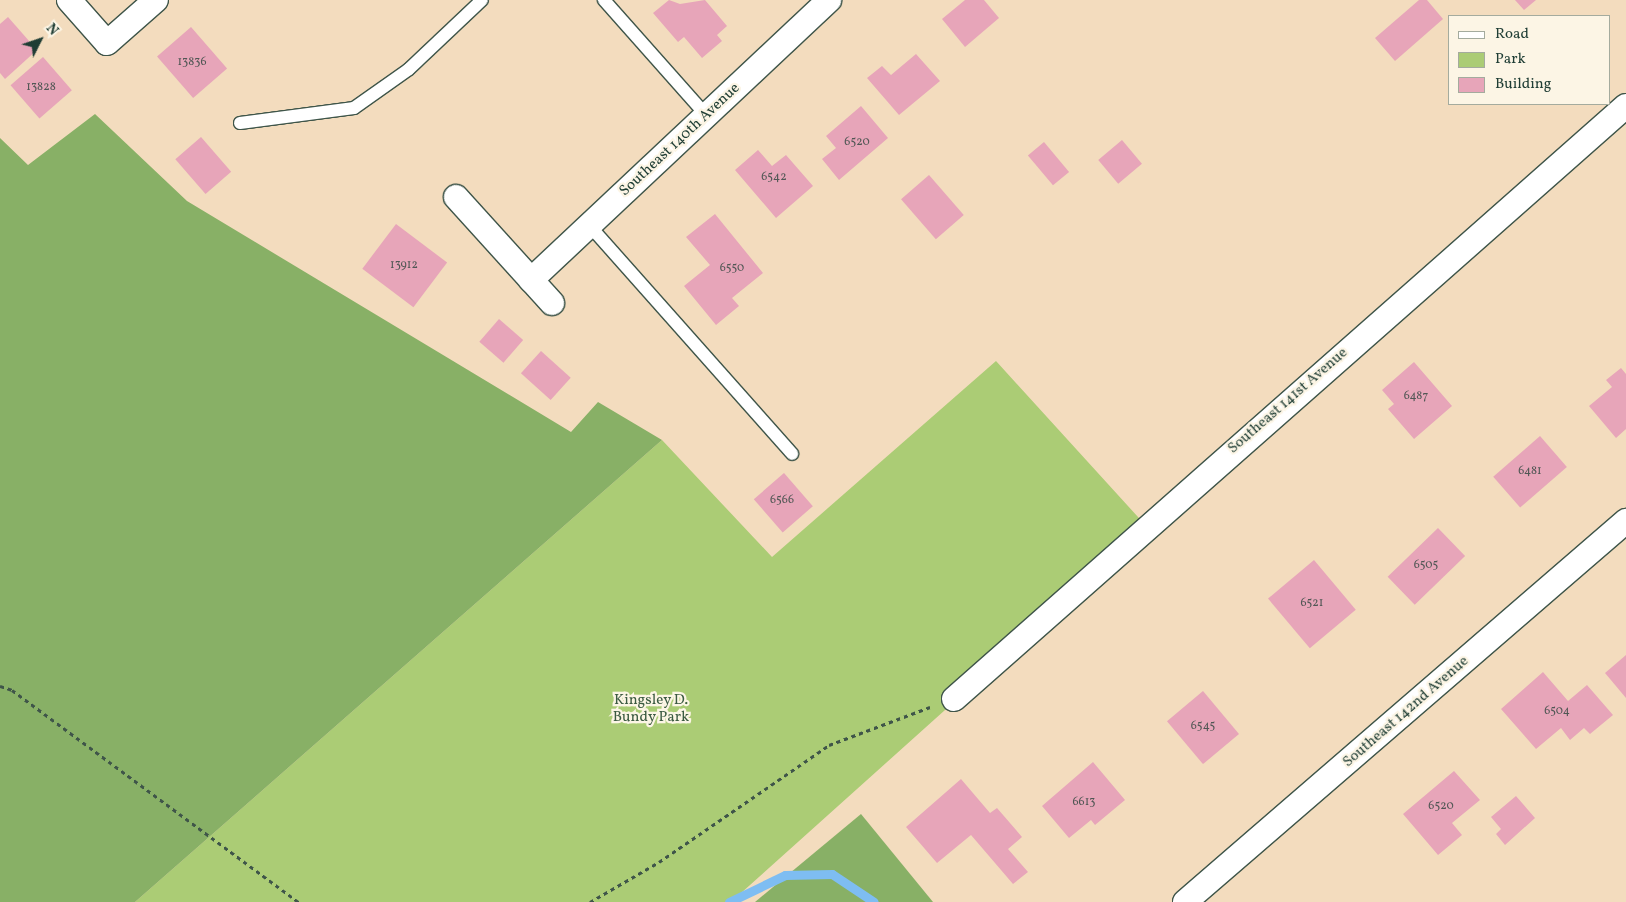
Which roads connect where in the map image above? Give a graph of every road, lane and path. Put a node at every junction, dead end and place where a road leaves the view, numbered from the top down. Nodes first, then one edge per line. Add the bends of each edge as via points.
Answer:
1 (69, 0) edge
2 (156, 0) edge
3 (482, 0) edge
4 (604, 0) edge
5 (829, 0) edge
6 (1626, 106) edge
7 (706, 114) junction
8 (240, 123) dead end
9 (456, 197) dead end
10 (589, 225) junction
11 (531, 280) junction
12 (552, 303) dead end
13 (792, 454) dead end
14 (1626, 521) edge
15 (0, 686) edge
16 (954, 699) joint
17 (299, 902) edge
18 (590, 902) edge
19 (1185, 902) edge

1 - 2 street via 107,43
3 - 8 lane via 409,69 354,108
4 - 7 lane
5 - 7 street, Southeast 140th Avenue
6 - 16 street, Southeast 141st Avenue
7 - 10 street, Southeast 140th Avenue
9 - 11 street
10 - 11 street, Southeast 140th Avenue
10 - 13 lane
11 - 12 street
14 - 19 street, Southeast 142nd Avenue
15 - 17 path via 12,690
16 - 18 path via 829,744 659,862

